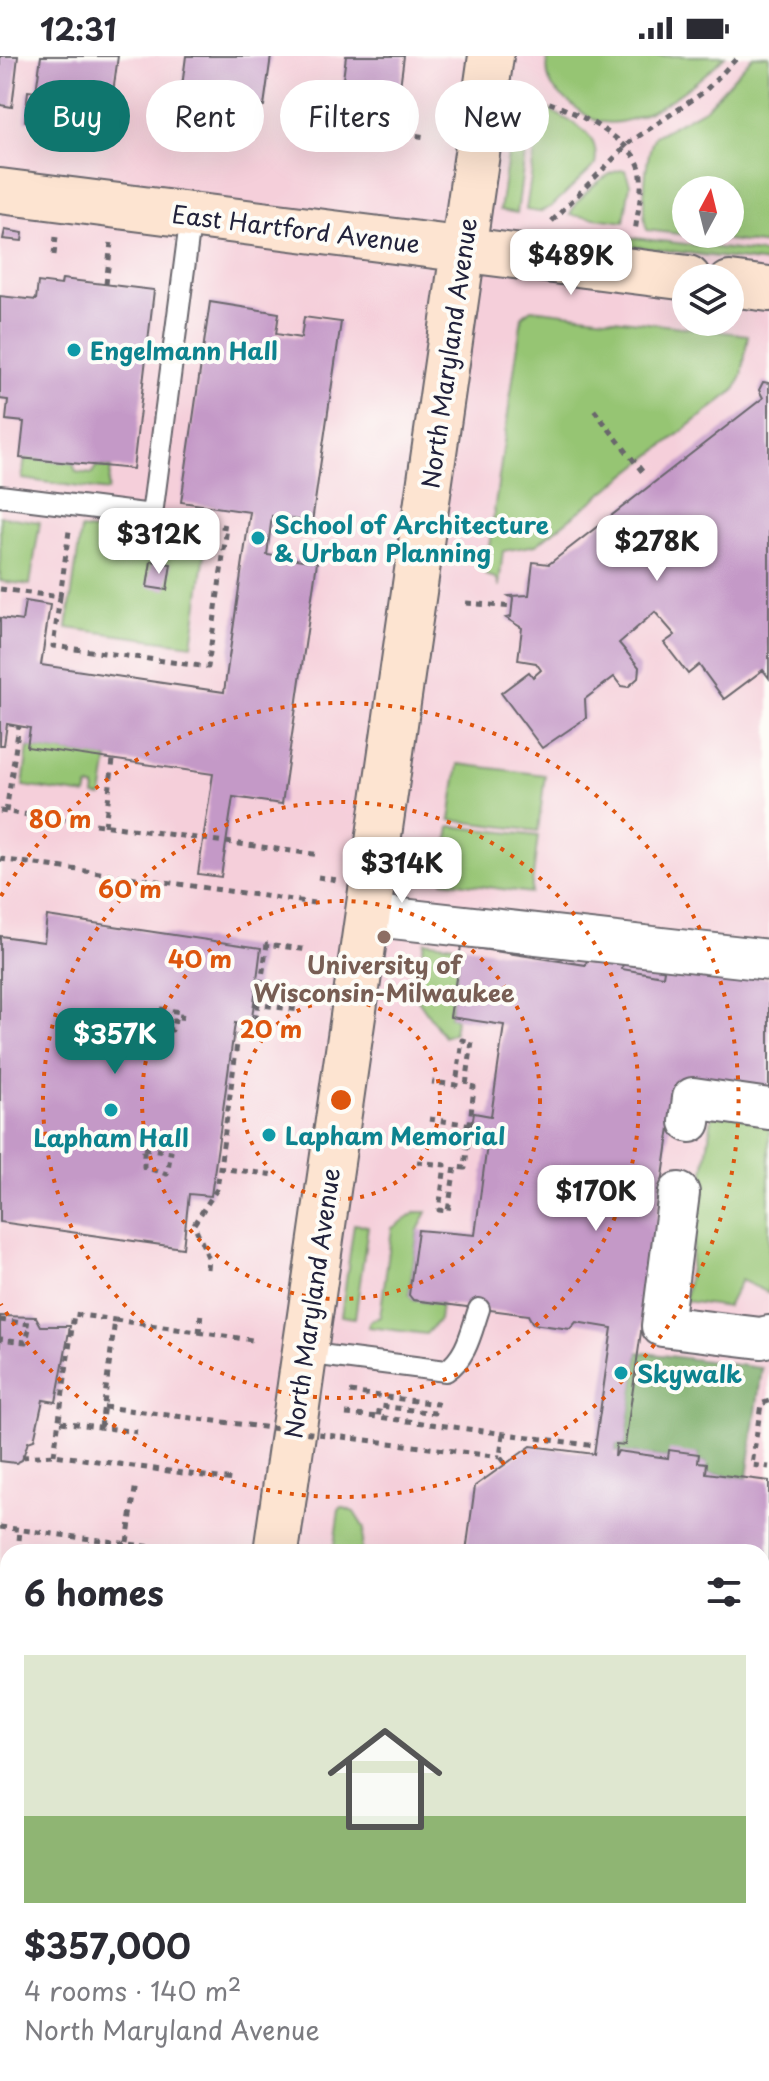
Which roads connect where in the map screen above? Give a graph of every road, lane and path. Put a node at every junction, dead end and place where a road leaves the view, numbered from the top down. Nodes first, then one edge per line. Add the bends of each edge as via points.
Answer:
1 (491, 56) edge
2 (739, 56) edge
3 (549, 103) edge
4 (419, 136) edge
5 (426, 137) dead end
6 (625, 146) junction
7 (0, 191) edge
8 (191, 215) junction
9 (550, 224) dead end
10 (57, 232) dead end
11 (635, 234) dead end
12 (111, 238) dead end
13 (462, 249) junction
14 (54, 255) dead end
15 (672, 276) edge
16 (106, 284) dead end
17 (744, 286) edge
18 (769, 289) edge
19 (594, 410) dead end
20 (645, 475) dead end
21 (0, 496) edge
22 (73, 505) junction
23 (152, 515) junction
24 (0, 589) edge
25 (60, 597) junction
26 (466, 603) dead end
27 (513, 607) dead end
28 (19, 726) dead end
29 (113, 760) dead end
30 (3, 811) edge
31 (105, 826) junction
32 (320, 855) dead end
33 (0, 859) edge
34 (314, 903) dead end
35 (366, 915) junction
36 (308, 950) dead end
37 (769, 960) edge
38 (256, 1004) junction
39 (160, 1009) joint
40 (299, 1010) dead end
41 (432, 1082) dead end
42 (769, 1109) edge
43 (429, 1119) dead end
44 (690, 1122) dead end
45 (470, 1124) junction
46 (144, 1148) joint
47 (417, 1162) dead end
48 (218, 1168) junction
49 (276, 1175) dead end
50 (679, 1193) dead end
51 (207, 1269) dead end
52 (479, 1309) dead end
53 (201, 1313) dead end
54 (0, 1320) edge
55 (115, 1320) junction
56 (199, 1333) junction
57 (769, 1336) edge
58 (0, 1339) edge
59 (252, 1340) dead end
60 (304, 1353) junction
61 (350, 1392) dead end
62 (769, 1401) edge
63 (104, 1407) junction
64 (346, 1414) dead end
65 (378, 1417) junction
66 (61, 1422) dead end
67 (101, 1427) junction
68 (137, 1432) dead end
69 (503, 1434) junction
70 (596, 1446) dead end
71 (54, 1455) junction
72 (22, 1457) dead end
73 (500, 1457) junction
74 (506, 1465) dead end
75 (769, 1467) edge
76 (233, 1480) dead end
77 (136, 1483) dead end
78 (0, 1527) edge
79 (20, 1530) junction
80 (127, 1542) junction
81 (19, 1544) edge
82 (140, 1544) edge
83 (277, 1544) edge

1 - 13 street, North Maryland Avenue
2 - 6 path via 704,92
3 - 6 path via 572,111
4 - 5 path
6 - 9 path
6 - 11 path via 640,167
7 - 8 street, East Hartford Avenue
8 - 13 street, East Hartford Avenue
8 - 23 lane
10 - 14 path
12 - 16 path
13 - 15 street, East Hartford Avenue
13 - 35 street, North Maryland Avenue
17 - 18 street
19 - 20 path
21 - 22 lane
22 - 23 lane
22 - 25 path
23 - 25 path via 227,527 208,667 53,646
24 - 25 path
26 - 27 path
28 - 30 path
29 - 31 path
30 - 31 path
31 - 32 path
33 - 34 path
35 - 37 street
35 - 60 street, North Maryland Avenue
36 - 38 path via 267,944
38 - 40 path
38 - 48 path via 254,1030 239,1029
39 - 39 path via 158,1028 172,1030 174,1021 181,1022 182,1012
41 - 45 path via 456,1085 462,1040 472,1042 466,1085 474,1087
42 - 44 street via 693,1098
43 - 45 path
45 - 47 path via 465,1168 455,1167 448,1211 439,1210 445,1165
46 - 46 path via 171,1152 167,1174 144,1167
48 - 49 path
48 - 51 path via 217,1189 194,1224 208,1257
50 - 57 street via 662,1326
52 - 60 lane via 466,1348 446,1371
53 - 56 path
54 - 58 path via 30,1324 26,1342
55 - 56 path
55 - 63 path
55 - 71 path via 74,1314
56 - 59 path
60 - 83 street, North Maryland Avenue
61 - 65 path via 437,1404 435,1413 380,1406
62 - 75 path via 761,1404 752,1465
63 - 67 path
63 - 73 path, bridge
64 - 65 path
65 - 69 path
66 - 67 path
67 - 68 path
69 - 70 path
69 - 73 path
71 - 72 path
71 - 76 path
73 - 74 path
77 - 80 path
78 - 79 path
79 - 80 path
79 - 81 path
80 - 82 path

